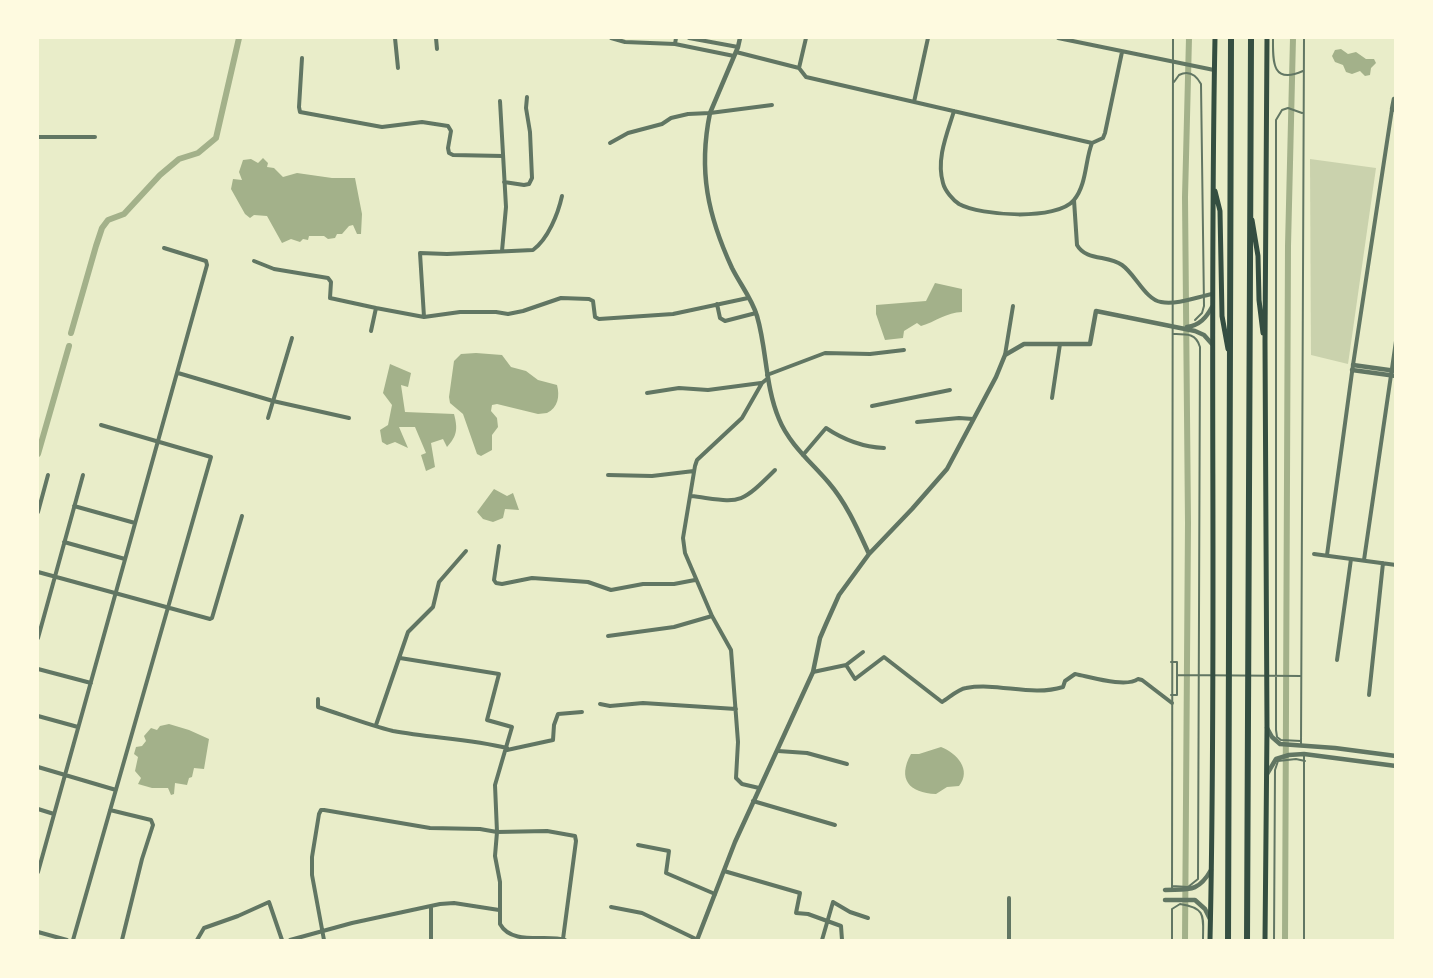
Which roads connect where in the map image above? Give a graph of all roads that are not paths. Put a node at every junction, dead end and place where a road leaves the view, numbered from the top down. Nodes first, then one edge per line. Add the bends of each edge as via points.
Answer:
1 (395, 38) edge
2 (436, 38) edge
3 (611, 38) edge
4 (676, 38) edge
5 (689, 38) edge
6 (740, 38) edge
7 (806, 38) edge
8 (928, 38) edge
9 (1058, 38) edge
10 (1173, 38) edge
11 (1215, 38) edge
12 (1231, 38) edge
13 (1251, 38) edge
14 (1267, 38) edge
15 (1273, 38) edge
16 (1304, 38) edge
17 (650, 40) edge
18 (675, 44) junction
19 (437, 49) dead end
20 (736, 52) junction
21 (1122, 52) junction
22 (302, 58) dead end
23 (1173, 63) junction
24 (398, 68) dead end
25 (799, 68) junction
26 (1214, 70) junction
27 (1303, 71) junction
28 (1173, 86) junction
29 (527, 97) dead end
30 (1395, 100) edge
31 (500, 101) dead end
32 (914, 102) junction
33 (772, 105) dead end
34 (1394, 110) edge
35 (954, 111) junction
36 (710, 113) junction
37 (1302, 113) junction
38 (38, 137) edge
39 (95, 137) dead end
40 (610, 143) dead end
41 (1092, 143) junction
42 (503, 156) junction
43 (504, 182) junction
44 (1213, 186) junction
45 (562, 196) dead end
46 (1074, 200) junction
47 (1249, 206) junction
48 (164, 248) dead end
49 (502, 251) junction
50 (254, 261) dead end
51 (1212, 294) junction
52 (748, 298) junction
53 (717, 304) junction
54 (1013, 306) dead end
55 (1212, 306) junction
56 (376, 308) junction
57 (756, 313) junction
58 (424, 316) junction
59 (1195, 320) dead end
60 (1173, 327) junction
61 (1185, 328) junction
62 (371, 331) dead end
63 (1173, 334) junction
64 (292, 338) dead end
65 (1265, 341) junction
66 (1395, 341) edge
67 (1060, 343) junction
68 (1212, 344) junction
69 (904, 350) dead end
70 (1229, 353) junction
71 (1005, 355) junction
72 (1352, 368) junction
73 (178, 373) junction
74 (1393, 373) edge
75 (765, 379) junction
76 (950, 390) dead end
77 (647, 393) dead end
78 (1052, 398) dead end
79 (273, 400) junction
80 (872, 406) dead end
81 (268, 418) dead end
82 (349, 418) dead end
83 (973, 419) junction
84 (917, 422) dead end
85 (101, 425) dead end
86 (159, 442) junction
87 (884, 448) dead end
88 (803, 455) junction
89 (775, 470) dead end
90 (694, 471) junction
91 (48, 475) dead end
92 (82, 475) dead end
93 (608, 475) dead end
94 (691, 496) junction
95 (74, 506) junction
96 (38, 512) edge
97 (242, 516) dead end
98 (135, 523) junction
99 (64, 542) junction
100 (499, 546) dead end
101 (466, 551) dead end
102 (869, 554) junction
103 (1314, 554) dead end
104 (1327, 555) junction
105 (125, 559) junction
106 (1351, 559) junction
107 (1364, 560) junction
108 (1383, 563) junction
109 (1395, 565) edge
110 (38, 572) edge
111 (55, 576) junction
112 (695, 580) junction
113 (116, 594) junction
114 (167, 608) junction
115 (712, 616) junction
116 (608, 636) dead end
117 (38, 638) edge
118 (863, 652) dead end
119 (400, 658) junction
120 (1337, 660) dead end
121 (1172, 662) junction
122 (1302, 662) junction
123 (846, 664) junction
124 (38, 669) edge
125 (813, 672) junction
126 (1177, 675) junction
127 (1301, 676) junction
128 (91, 683) junction
129 (1302, 690) junction
130 (1172, 695) junction
131 (1369, 695) dead end
132 (318, 699) dead end
133 (1172, 703) junction
134 (600, 704) dead end
135 (736, 709) junction
136 (582, 712) dead end
137 (38, 716) edge
138 (376, 725) junction
139 (78, 727) junction
140 (1267, 728) junction
141 (1280, 742) junction
142 (1301, 744) junction
143 (507, 749) junction
144 (778, 751) junction
145 (1302, 754) junction
146 (1395, 756) edge
147 (1279, 758) junction
148 (1305, 762) junction
149 (847, 764) dead end
150 (1395, 766) edge
151 (38, 767) edge
152 (65, 775) junction
153 (1266, 777) junction
154 (759, 788) junction
155 (116, 790) junction
156 (753, 801) junction
157 (38, 809) edge
158 (110, 810) junction
159 (54, 814) junction
160 (835, 825) dead end
161 (497, 832) junction
162 (638, 844) dead end
163 (40, 854) edge
164 (1211, 870) junction
165 (724, 871) junction
166 (38, 872) edge
167 (1200, 881) junction
168 (1172, 888) junction
169 (1165, 890) dead end
170 (715, 894) junction
171 (1009, 898) dead end
172 (1166, 900) dead end
173 (431, 906) junction
174 (611, 907) dead end
175 (499, 910) junction
176 (868, 918) dead end
177 (826, 922) junction
178 (1210, 922) junction
179 (38, 932) edge
180 (323, 932) junction
181 (67, 940) edge
182 (73, 940) edge
183 (122, 940) edge
184 (197, 940) edge
185 (282, 940) edge
186 (290, 940) edge
187 (324, 940) edge
188 (431, 940) edge
189 (564, 940) edge
190 (698, 940) edge
191 (822, 940) edge
192 (842, 940) edge
193 (1009, 940) edge
194 (1172, 940) edge
195 (1203, 940) edge
196 (1210, 940) edge
197 (1228, 940) edge
198 (1247, 940) edge
199 (1265, 940) edge
200 (1274, 940) edge
201 (1304, 940) edge

1 - 24 street
2 - 19 street
3 - 17 street via 626,42
4 - 18 street
5 - 20 street
6 - 20 street
7 - 25 street
8 - 32 street
9 - 21 street
10 - 23 street
11 - 26 main road
12 - 70 highway
13 - 47 highway
14 - 65 main road
15 - 27 street via 1276,70 1287,76
16 - 27 street
17 - 18 street
18 - 20 street
20 - 25 street
20 - 36 street
21 - 23 street
21 - 41 street via 1105,133
22 - 42 street via 300,112 382,127 422,122 448,126 449,153
23 - 26 street
23 - 28 street
25 - 32 street via 807,77
26 - 44 main road
27 - 37 street
28 - 59 street via 1176,76 1189,73 1198,78 1201,93 1204,306
28 - 60 street
29 - 43 street via 532,178 524,185
30 - 34 street
31 - 42 street
32 - 35 street
33 - 36 street
34 - 72 street
35 - 41 street
35 - 46 street via 940,168 943,184 958,204 977,210 1037,215
36 - 40 street via 671,118
36 - 52 street via 705,154 707,200 716,231
37 - 122 street
37 - 141 street via 1288,108 1276,120 1276,730
38 - 39 street
41 - 46 street
42 - 43 street
43 - 49 street
44 - 51 main road
44 - 70 main road via 1220,211 1222,316
45 - 49 street via 539,246 533,250
46 - 51 street via 1080,251 1119,263 1158,302
47 - 65 main road via 1258,256
47 - 198 highway
48 - 73 street via 200,258 207,265
49 - 58 street via 420,253
50 - 56 street via 274,269 328,278 333,300
51 - 55 main road
52 - 53 street
52 - 57 street
53 - 57 street via 720,318 725,321
53 - 58 street via 673,314 599,319 595,317 593,301 561,298 508,314 459,312
54 - 71 street
55 - 61 street via 1196,326
55 - 68 main road
56 - 58 street
56 - 62 street
57 - 75 street via 762,334
60 - 61 street
60 - 63 street
60 - 67 street via 1096,311 1090,344
61 - 68 street via 1204,335
63 - 121 street
63 - 167 street via 1188,334 1200,347
64 - 79 street
65 - 140 main road
66 - 74 street
67 - 71 street via 1024,344
67 - 78 street
68 - 164 main road
69 - 75 street via 825,353
70 - 197 highway
71 - 83 street
72 - 74 street
72 - 104 street
73 - 79 street
73 - 86 street
74 - 107 street
75 - 77 street via 708,390 679,388
75 - 88 street via 779,420
75 - 90 street via 742,418 706,450
76 - 80 street
79 - 81 street
79 - 82 street
83 - 84 street
83 - 102 street via 947,469
85 - 86 street
86 - 98 street
86 - 114 street via 211,457
87 - 88 street via 855,443 826,428
88 - 102 street via 830,484 852,517
89 - 94 street via 742,499 732,502
90 - 93 street
90 - 94 street
91 - 96 street
92 - 95 street
94 - 112 street via 683,538
95 - 98 street
95 - 99 street
97 - 114 street via 212,618
98 - 105 street
99 - 105 street
99 - 111 street
100 - 112 street via 496,583 532,578 588,582 611,590
101 - 119 street via 439,582 433,607 408,632
102 - 125 street via 839,595 820,638
103 - 104 street
104 - 106 street
105 - 113 street
106 - 107 street
106 - 120 street
107 - 108 street
108 - 109 street
108 - 131 street
110 - 111 street
111 - 113 street
111 - 117 street
112 - 115 street
113 - 114 street
113 - 128 street
114 - 155 street
115 - 116 street via 674,627
115 - 135 street via 731,650
118 - 123 street
119 - 138 street
119 - 143 street via 499,674 487,720 512,726
121 - 126 street via 1177,662
121 - 130 street
122 - 127 street
122 - 129 street
123 - 125 street
123 - 133 street via 855,679 884,657 942,702 964,688 1047,692 1063,687 1075,674 1133,683 1143,680
124 - 128 street
125 - 144 street
126 - 127 street
126 - 130 street via 1177,695
127 - 129 street
128 - 139 street
129 - 142 street
130 - 133 street
132 - 138 street via 318,707
133 - 168 street
134 - 135 street
135 - 154 street via 736,778 742,784
136 - 143 street via 558,714 553,740
137 - 139 street
138 - 143 street
139 - 152 street
140 - 141 street
140 - 153 main road
141 - 142 street
141 - 142 street
142 - 146 street
143 - 161 street via 495,785
144 - 149 street via 807,753
144 - 154 street
145 - 147 street
145 - 148 street
145 - 150 street
147 - 148 street
147 - 153 street
147 - 200 street via 1275,770
148 - 201 street
151 - 152 street
152 - 155 street
152 - 159 street
153 - 199 main road
154 - 156 street
155 - 158 street
156 - 160 street
156 - 165 street
157 - 159 street
158 - 182 street
158 - 183 street via 151,820 153,825
159 - 163 street
161 - 175 street
161 - 180 street via 405,825 321,810 312,875
161 - 189 street via 547,831 575,836
162 - 170 street via 669,851 666,873
163 - 166 street
164 - 167 street
164 - 178 main road
165 - 170 street
165 - 177 street via 800,893 796,913
167 - 168 street via 1193,889
168 - 169 street
170 - 190 street
171 - 193 street
172 - 178 street via 1190,898 1201,905
173 - 175 street via 454,903
173 - 180 street
173 - 188 street
174 - 190 street via 642,913
175 - 189 street via 503,929 518,936
176 - 177 street via 833,902
177 - 191 street
177 - 192 street via 841,926
178 - 196 main road
179 - 181 street
180 - 186 street
180 - 187 street
184 - 185 street via 204,928 269,902
194 - 195 street via 1172,909 1180,904 1194,906 1203,918

